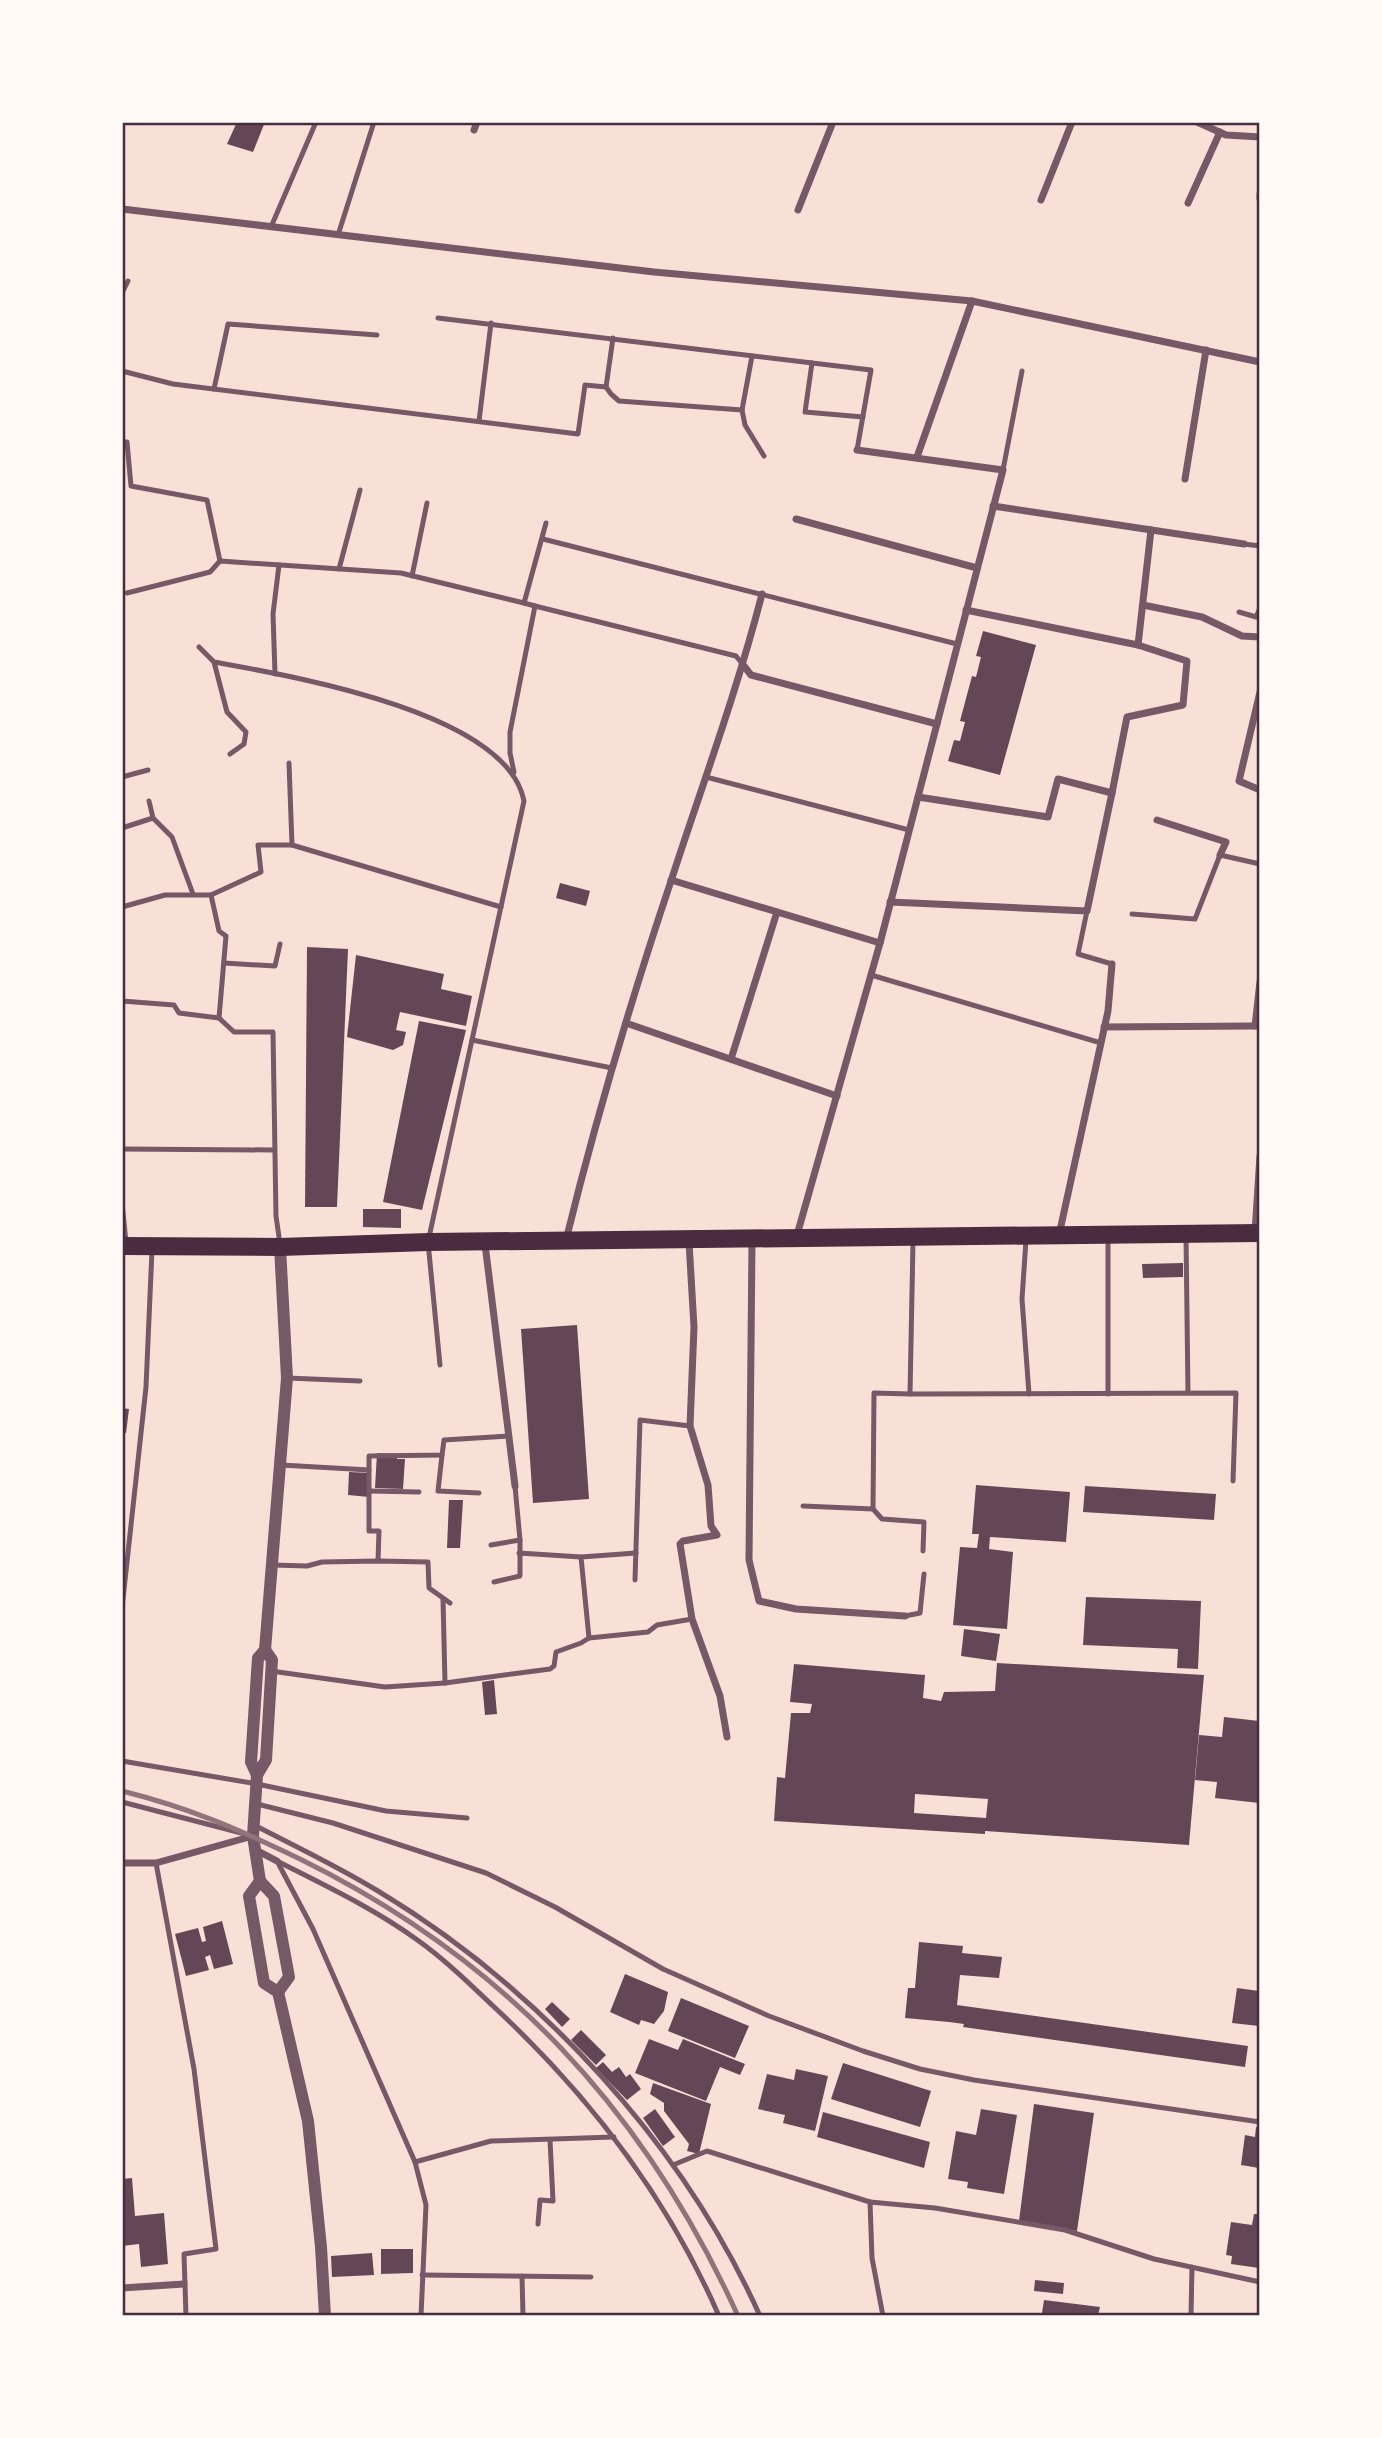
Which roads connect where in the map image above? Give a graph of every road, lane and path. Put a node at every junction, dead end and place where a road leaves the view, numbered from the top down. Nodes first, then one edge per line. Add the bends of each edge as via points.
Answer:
1 (316, 122) edge
2 (374, 122) edge
3 (833, 122) edge
4 (1072, 122) edge
5 (1197, 122) edge
6 (1220, 132) junction
7 (1259, 137) edge
8 (1041, 200) dead end
9 (1188, 203) dead end
10 (122, 209) edge
11 (798, 210) dead end
12 (271, 227) junction
13 (338, 235) junction
14 (128, 281) dead end
15 (122, 293) edge
16 (972, 302) junction
17 (438, 318) dead end
18 (491, 323) junction
19 (377, 335) dead end
20 (613, 338) junction
21 (1206, 350) junction
22 (752, 356) junction
23 (1259, 362) edge
24 (812, 363) junction
25 (1021, 370) dead end
26 (122, 371) edge
27 (606, 387) junction
28 (214, 389) junction
29 (742, 410) junction
30 (863, 417) junction
31 (479, 421) junction
32 (122, 442) edge
33 (858, 450) joint
34 (764, 456) dead end
35 (917, 457) junction
36 (1003, 470) junction
37 (1185, 479) dead end
38 (360, 490) dead end
39 (427, 503) dead end
40 (993, 506) junction
41 (796, 519) dead end
42 (546, 523) dead end
43 (1151, 530) junction
44 (542, 539) junction
45 (1244, 544) joint
46 (1259, 546) edge
47 (220, 561) junction
48 (279, 565) junction
49 (977, 568) junction
50 (339, 569) junction
51 (412, 576) junction
52 (127, 593) dead end
53 (762, 594) junction
54 (524, 603) junction
55 (1143, 605) junction
56 (536, 606) junction
57 (1259, 608) edge
58 (966, 610) junction
59 (1239, 612) dead end
60 (1259, 637) edge
61 (957, 644) junction
62 (1138, 645) junction
63 (199, 647) dead end
64 (214, 662) junction
65 (744, 666) junction
66 (275, 674) junction
67 (1259, 692) edge
68 (937, 724) junction
69 (230, 754) dead end
70 (289, 763) dead end
71 (148, 770) dead end
72 (122, 776) edge
73 (515, 776) junction
74 (706, 777) junction
75 (1259, 789) edge
76 (1112, 793) junction
77 (918, 797) junction
78 (149, 801) dead end
79 (153, 818) junction
80 (1157, 820) dead end
81 (122, 828) edge
82 (909, 830) junction
83 (292, 845) junction
84 (1220, 855) junction
85 (1259, 864) edge
86 (671, 880) junction
87 (193, 894) junction
88 (211, 895) junction
89 (890, 902) junction
90 (122, 907) edge
91 (501, 907) junction
92 (1087, 911) junction
93 (777, 912) junction
94 (1132, 914) dead end
95 (880, 943) junction
96 (280, 944) dead end
97 (224, 963) junction
98 (1112, 964) joint
99 (871, 975) junction
100 (1259, 984) edge
101 (122, 1001) edge
102 (219, 1018) junction
103 (626, 1023) junction
104 (1257, 1026) edge
105 (1104, 1027) junction
106 (472, 1040) junction
107 (1101, 1043) junction
108 (731, 1059) junction
109 (612, 1068) junction
110 (837, 1096) junction
111 (122, 1149) edge
112 (274, 1150) junction
113 (1259, 1156) edge
114 (122, 1203) edge
115 (1257, 1233) edge
116 (1186, 1234) junction
117 (1108, 1235) junction
118 (1026, 1236) junction
119 (1059, 1236) junction
120 (914, 1238) junction
121 (796, 1239) junction
122 (752, 1240) junction
123 (689, 1241) junction
124 (428, 1242) junction
125 (485, 1242) junction
126 (565, 1242) junction
127 (124, 1247) edge
128 (152, 1247) junction
129 (280, 1247) junction
130 (440, 1365) dead end
131 (287, 1378) junction
132 (360, 1381) dead end
133 (1188, 1393) junction
134 (910, 1394) junction
135 (1029, 1394) junction
136 (1108, 1394) junction
137 (690, 1426) junction
138 (509, 1436) junction
139 (442, 1455) junction
140 (280, 1465) junction
141 (369, 1470) junction
142 (1233, 1480) dead end
143 (515, 1486) joint
144 (369, 1491) junction
145 (419, 1492) dead end
146 (479, 1493) dead end
147 (803, 1506) dead end
148 (873, 1509) junction
149 (520, 1540) junction
150 (491, 1545) dead end
151 (923, 1551) dead end
152 (519, 1553) junction
153 (636, 1553) junction
154 (581, 1557) junction
155 (378, 1561) junction
156 (272, 1565) junction
157 (924, 1574) dead end
158 (635, 1580) dead end
159 (494, 1582) dead end
160 (443, 1599) junction
161 (450, 1603) dead end
162 (122, 1608) edge
163 (905, 1616) joint
164 (692, 1619) junction
165 (589, 1638) junction
166 (265, 1650) junction
167 (271, 1671) junction
168 (445, 1683) junction
169 (727, 1737) dead end
170 (122, 1760) edge
171 (257, 1780) junction
172 (122, 1802) edge
173 (255, 1804) junction
174 (467, 1818) dead end
175 (253, 1830) junction
176 (256, 1850) junction
177 (277, 1861) junction
178 (122, 1863) edge
179 (156, 1863) junction
180 (260, 1881) junction
181 (278, 1992) junction
182 (1259, 2122) edge
183 (614, 2137) junction
184 (550, 2140) junction
185 (415, 2162) junction
186 (673, 2165) junction
187 (870, 2202) junction
188 (538, 2224) dead end
189 (1192, 2267) junction
190 (422, 2274) junction
191 (522, 2276) junction
192 (591, 2277) dead end
193 (1259, 2282) edge
194 (184, 2284) junction
195 (122, 2288) edge
196 (186, 2315) edge
197 (325, 2315) edge
198 (421, 2315) edge
199 (523, 2315) edge
200 (719, 2315) edge
201 (760, 2315) edge
202 (883, 2315) edge
203 (1191, 2315) edge

1 - 12 lane
2 - 13 lane
3 - 11 street
4 - 8 street
5 - 6 street
6 - 7 street
6 - 9 street
10 - 12 street
12 - 13 street
13 - 16 street via 654,272
14 - 15 lane
16 - 21 street
16 - 35 street
17 - 18 lane
18 - 20 lane
18 - 31 lane
19 - 28 lane via 228,324
20 - 22 lane
20 - 27 lane
21 - 23 street
21 - 37 street
22 - 24 lane
22 - 29 lane
24 - 30 lane via 871,370
24 - 30 lane via 805,412
25 - 36 lane
26 - 28 lane
27 - 29 lane via 619,401
27 - 31 lane via 585,385 578,434
28 - 31 lane
29 - 34 lane via 745,425
30 - 33 lane
32 - 47 lane via 127,442 131,486 207,500
33 - 35 street
35 - 36 street
36 - 40 street
38 - 50 lane
39 - 51 lane
40 - 43 street
40 - 49 street
41 - 49 street
42 - 44 lane
43 - 45 street
43 - 55 street
44 - 53 lane
44 - 54 lane
45 - 46 lane
47 - 48 lane
47 - 52 lane via 210,572
48 - 50 lane
48 - 66 lane via 273,614
49 - 58 street
50 - 51 lane
51 - 54 lane
53 - 61 lane
53 - 65 street
54 - 56 lane
55 - 60 street via 1202,617 1242,636
55 - 62 street
56 - 65 lane via 736,656
56 - 73 lane via 510,732
57 - 59 lane via 1256,617
58 - 61 street
58 - 62 street
61 - 68 street
62 - 76 street via 1187,661 1183,705 1127,717
63 - 64 lane
64 - 66 lane
64 - 69 lane via 227,712 246,733 243,744
65 - 68 street via 751,675
65 - 74 street
66 - 73 lane via 354,691 443,723 492,751
67 - 75 street via 1239,781
68 - 77 street
70 - 83 lane
71 - 72 lane
73 - 91 lane via 524,802
74 - 82 lane
74 - 86 street
76 - 77 street via 1058,779 1048,817
76 - 92 street
77 - 82 street
78 - 79 lane
79 - 81 lane
79 - 87 lane via 172,837
80 - 84 street via 1226,842
82 - 89 street
83 - 88 lane via 258,845 261,872
83 - 91 lane
84 - 85 lane
84 - 94 lane via 1195,919
86 - 93 street
86 - 103 street
87 - 88 lane
87 - 90 lane via 165,895
88 - 97 lane via 219,931 226,936
89 - 92 street
89 - 95 street
91 - 106 lane
92 - 98 lane via 1079,954
93 - 95 street
93 - 108 street
95 - 99 street
96 - 97 lane via 275,966
97 - 102 lane
98 - 105 street
99 - 107 lane
99 - 110 street
100 - 104 street
101 - 102 lane via 174,1005 179,1013
102 - 112 lane via 234,1032 273,1032
103 - 108 street
103 - 109 street
104 - 105 street
105 - 107 street
106 - 109 lane
106 - 124 lane
107 - 119 street
108 - 110 street
109 - 126 street
110 - 121 street
111 - 112 lane
112 - 129 lane
113 - 115 street
114 - 127 lane
115 - 116 main road
116 - 117 main road
116 - 133 lane
117 - 119 main road
117 - 136 lane
118 - 119 main road
118 - 120 main road
118 - 135 lane via 1022,1298
120 - 121 main road
120 - 134 lane
121 - 122 main road
122 - 123 main road
122 - 163 street via 749,1560 759,1601 796,1609
123 - 126 main road
123 - 137 street via 694,1327
124 - 125 main road
124 - 129 main road
124 - 130 lane
125 - 126 main road
125 - 138 street
127 - 128 main road
128 - 129 main road
128 - 162 lane via 146,1387
129 - 131 street
131 - 132 lane
131 - 140 street
133 - 136 lane
133 - 142 lane via 1236,1393
134 - 135 lane
134 - 148 lane via 874,1394
135 - 136 lane
137 - 153 lane via 640,1420
137 - 164 street via 708,1485 711,1526 716,1535 680,1544
138 - 139 lane via 444,1440
138 - 143 street
139 - 141 lane via 369,1456
139 - 146 lane via 438,1491
140 - 141 lane
140 - 156 street
141 - 144 lane
143 - 149 lane
144 - 145 lane
144 - 155 lane via 369,1531 379,1531
147 - 148 lane
148 - 151 lane via 882,1519 924,1522
149 - 150 lane
149 - 152 lane
152 - 154 lane
152 - 159 lane via 520,1576
153 - 154 lane
153 - 158 lane
154 - 165 lane
155 - 156 lane
155 - 160 lane via 428,1562 429,1588
156 - 166 street
157 - 163 lane via 920,1614
160 - 161 lane
160 - 168 lane
164 - 165 lane via 659,1624 648,1632
164 - 169 street via 720,1696
165 - 168 lane via 559,1650 550,1669
166 - 167 street via 272,1660
166 - 171 street via 258,1658 251,1762
167 - 168 lane via 385,1687
167 - 171 street via 266,1760
170 - 171 lane
171 - 173 street
171 - 174 lane via 386,1811
172 - 175 lane
173 - 175 street
173 - 182 lane via 354,1829 486,1873 692,1983 829,2040 920,2069
175 - 176 street
175 - 179 street
175 - 186 lane via 378,1891 478,1960 577,2050
176 - 177 street
176 - 180 street
177 - 183 lane via 349,1897 416,1939 523,2034
177 - 185 lane via 313,1929
178 - 179 street
179 - 194 lane via 194,2069 216,2249 184,2254
180 - 181 street via 274,1896 289,1977
180 - 181 street via 249,1896 264,1983
181 - 197 street via 308,2121
183 - 184 lane
183 - 200 lane via 699,2272
184 - 185 lane via 491,2141
184 - 188 lane via 553,2201 540,2200
185 - 190 lane via 426,2205
186 - 187 lane via 707,2151
186 - 201 lane via 717,2230
187 - 189 lane via 1065,2230
187 - 202 lane via 872,2258
189 - 193 lane
189 - 203 lane
190 - 191 lane
190 - 198 lane
191 - 192 lane
191 - 199 lane
194 - 195 street
194 - 196 lane

